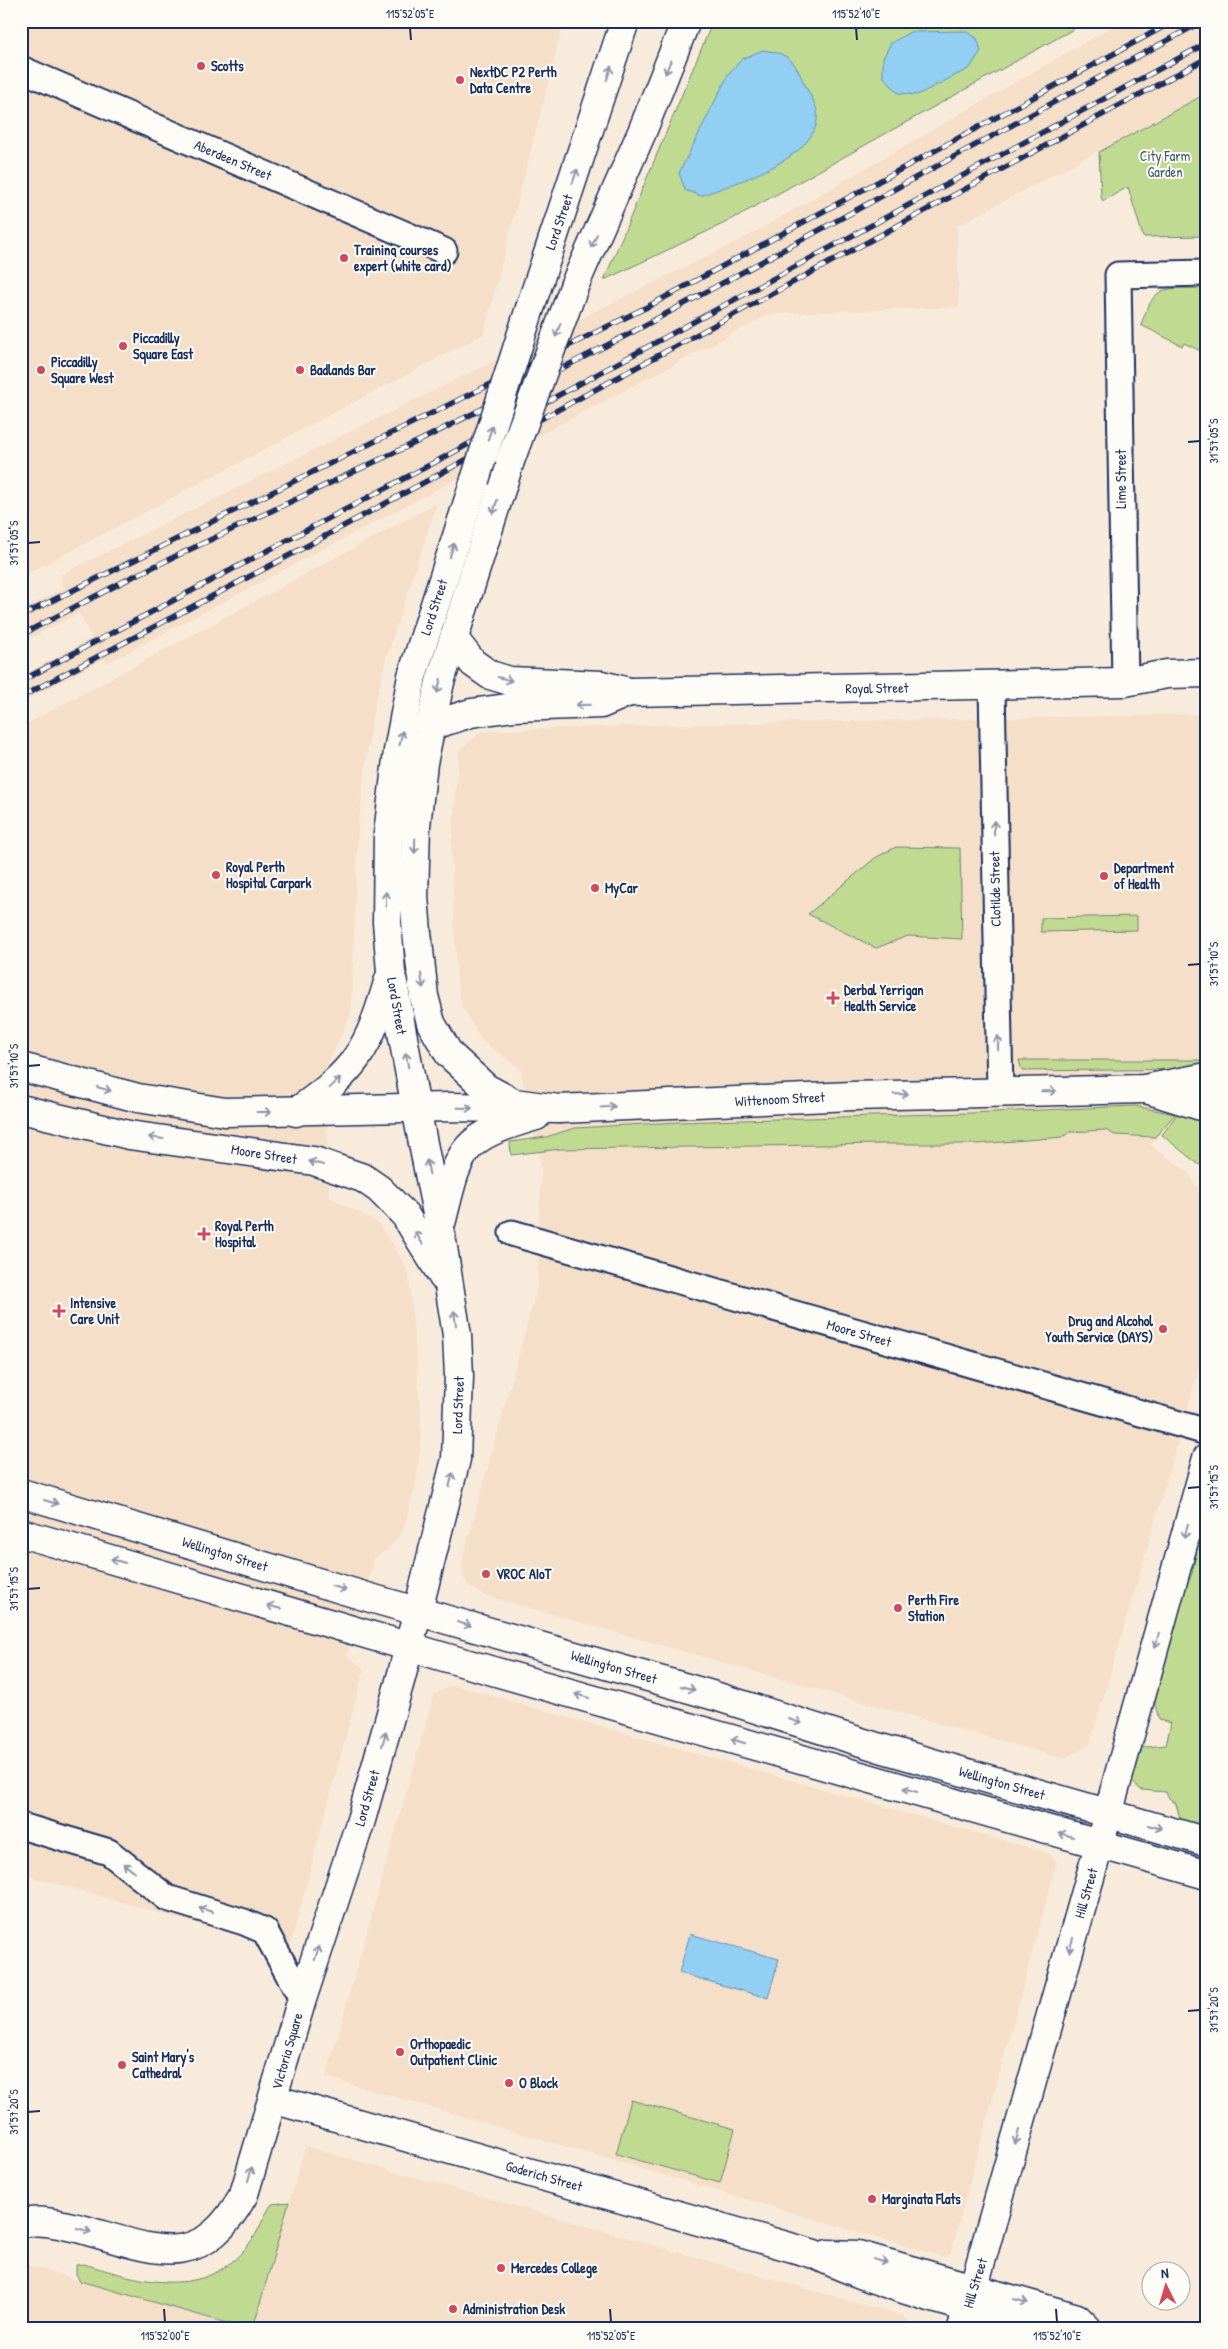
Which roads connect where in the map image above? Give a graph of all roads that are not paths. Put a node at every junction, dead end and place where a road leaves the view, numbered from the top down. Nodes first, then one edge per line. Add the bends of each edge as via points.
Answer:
1 (686, 21) edge
2 (625, 22) edge
3 (21, 69) edge
4 (444, 251) dead end
5 (1207, 273) edge
6 (454, 639) junction
7 (1207, 673) edge
8 (1125, 682) junction
9 (992, 686) junction
10 (1207, 690) edge
11 (629, 692) junction
12 (430, 726) junction
13 (391, 972) junction
14 (21, 1067) edge
15 (1207, 1077) edge
16 (1144, 1089) junction
17 (1000, 1092) junction
18 (416, 1108) junction
19 (1207, 1108) edge
20 (21, 1109) edge
21 (559, 1109) junction
22 (296, 1112) junction
23 (440, 1229) junction
24 (512, 1233) dead end
25 (451, 1291) junction
26 (1207, 1432) edge
27 (1207, 1458) edge
28 (21, 1494) edge
29 (21, 1533) edge
30 (418, 1611) junction
31 (408, 1647) junction
32 (1108, 1814) junction
33 (21, 1826) edge
34 (1207, 1842) edge
35 (1100, 1844) junction
36 (1207, 1875) edge
37 (302, 1999) junction
38 (273, 2100) junction
39 (21, 2223) edge
40 (968, 2308) edge
41 (1041, 2328) edge
42 (1087, 2328) edge

1 -> 6 main road, Lord Street, bridge via 642,132 575,284 510,461
13 -> 2 main road, Lord Street, bridge via 386,878 388,834 398,751 412,676
3 - 4 street, Aberdeen Street
5 - 8 street, Lime Street via 1118,275
6 -> 11 main road, Royal Street via 473,663 510,681 602,685
6 -> 12 main road, Lord Street
7 - 8 main road, Royal Street via 1167,674
8 - 9 main road, Royal Street
8 - 10 main road, Royal Street via 1175,691
9 - 11 main road, Royal Street
17 -> 9 street, Clotilde Street
11 -> 12 main road, Royal Street via 601,704 514,707 471,713
12 -> 21 main road, Lord Street via 416,826 414,897 419,963 431,1023 449,1054 486,1088 514,1103
18 -> 13 main road, Lord Street
22 -> 13 main road via 330,1088 356,1060 377,1022
14 -> 22 main road via 147,1100 225,1112
15 - 16 main road, Wittenoom Street
17 -> 16 main road, Wittenoom Street
16 - 19 main road, Wittenoom Street
21 -> 17 main road, Wittenoom Street
18 -> 21 main road, Wittenoom Street
18 - 22 main road
23 -> 18 main road, Lord Street
25 -> 20 main road, Moore Street via 405,1215 379,1188 363,1178 314,1162 129,1135
21 - 23 main road via 497,1128 468,1146 454,1170
23 - 25 main road, Lord Street
24 - 26 street, Moore Street
30 -> 25 main road, Lord Street via 456,1459 459,1376
27 -> 32 main road, Hill Street
28 -> 30 main road, Wellington Street
31 -> 29 main road
30 - 31 main road, Lord Street
30 -> 32 main road, Wellington Street
35 -> 31 main road
37 -> 31 main road, Lord Street via 361,1820
32 -> 34 main road, Wellington Street
32 - 35 main road, Hill Street
37 -> 33 street, Victoria Square via 265,1932 244,1922 167,1898 109,1852
35 - 36 main road
35 -> 40 main road, Hill Street
37 - 38 main road, Victoria Square
39 -> 38 main road, Victoria Square via 36,2220 54,2222 152,2249 182,2249 211,2238 230,2218 244,2194
38 - 40 main road, Goderich Street via 814,2254 852,2273
40 - 41 main road, Goderich Street
40 -> 42 main road, Goderich Street via 1077,2318

